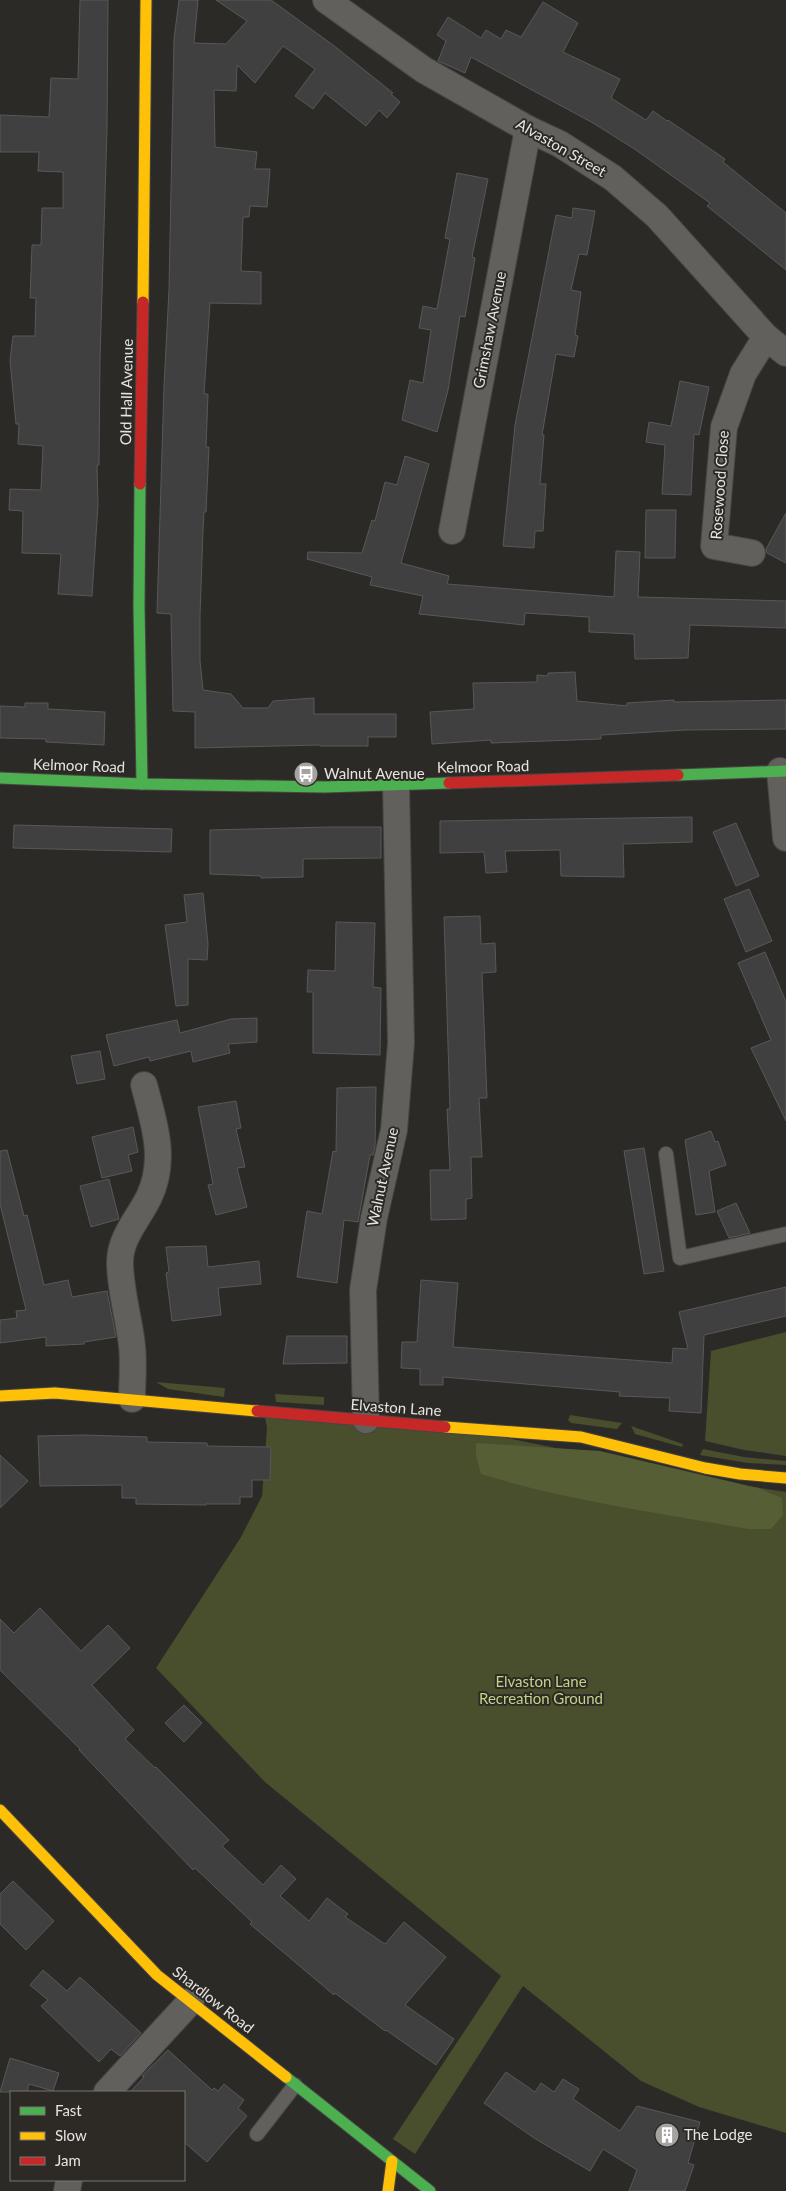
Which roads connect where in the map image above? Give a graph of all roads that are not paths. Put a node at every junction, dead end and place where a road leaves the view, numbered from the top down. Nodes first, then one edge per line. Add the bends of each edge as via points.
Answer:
1 (146, 0) edge
2 (326, 0) edge
3 (528, 129) junction
4 (766, 337) junction
5 (786, 353) edge
6 (452, 531) dead end
7 (752, 553) dead end
8 (783, 771) edge
9 (0, 778) edge
10 (142, 784) junction
11 (396, 784) junction
12 (786, 838) edge
13 (144, 1085) dead end
14 (666, 1154) dead end
15 (786, 1234) edge
16 (0, 1396) edge
17 (132, 1399) junction
18 (366, 1420) junction
19 (786, 1478) edge
20 (0, 1810) edge
21 (191, 2002) junction
22 (295, 2084) junction
23 (108, 2091) edge
24 (257, 2134) dead end
25 (392, 2162) junction
26 (388, 2191) edge
27 (430, 2191) edge

1 - 10 street, Old Hall Avenue via 140,606
2 - 3 street, Alvaston Street via 424,70
3 - 4 street, Alvaston Street via 560,144 613,178 657,216
3 - 6 street, Grimshaw Avenue
4 - 5 street, Alvaston Street
4 - 7 street, Rosewood Close via 743,374 724,427 714,546
8 - 11 street, Kelmoor Road
8 - 12 street
9 - 10 street, Kelmoor Road
10 - 11 street, Kelmoor Road via 324,788
11 - 18 street, Walnut Avenue via 401,1043 394,1130 374,1218 363,1290
13 - 17 street via 160,1158 154,1185 127,1235 120,1262 132,1346
14 - 15 lane via 680,1258
16 - 17 street, Elvaston Lane via 55,1393
17 - 18 street, Elvaston Lane
18 - 19 street, Elvaston Lane via 581,1436 701,1467
20 - 21 street, Shardlow Road via 157,1975
21 - 22 street, Shardlow Road
21 - 23 street
22 - 24 lane
22 - 25 street, Shardlow Road
25 - 26 street
25 - 27 street, Shardlow Road

